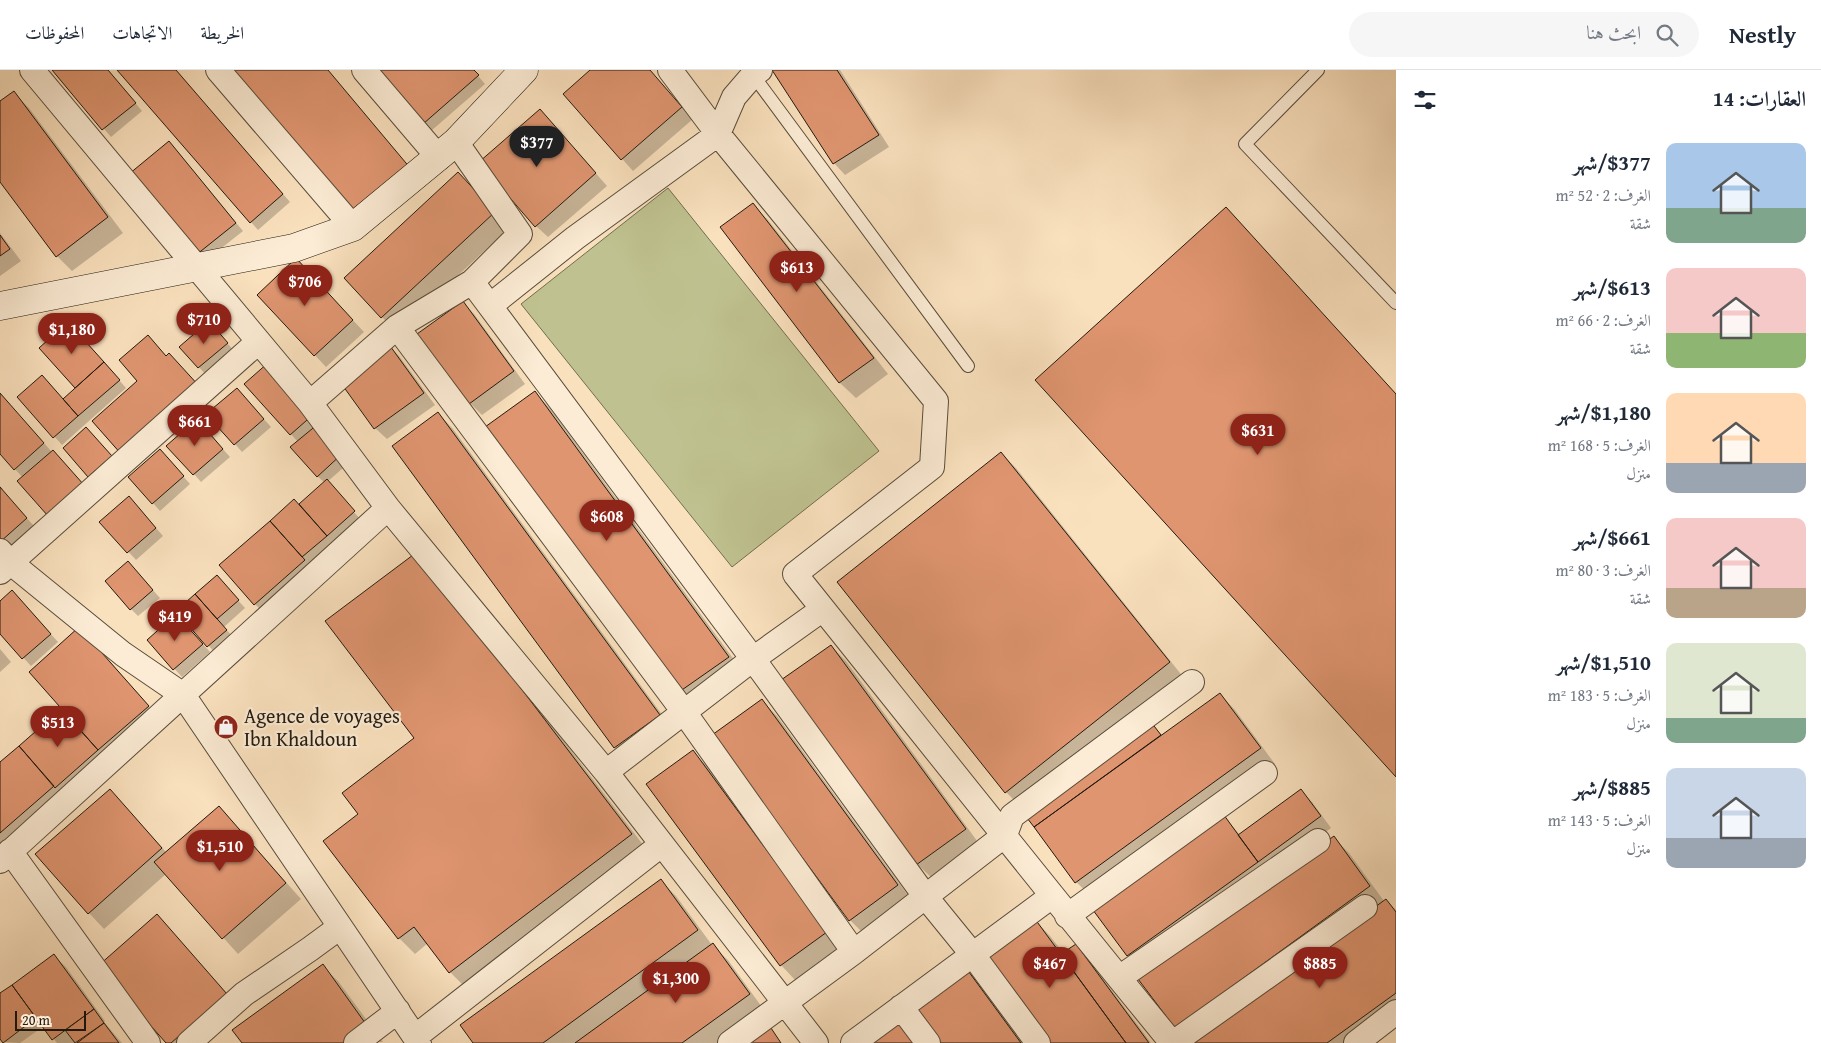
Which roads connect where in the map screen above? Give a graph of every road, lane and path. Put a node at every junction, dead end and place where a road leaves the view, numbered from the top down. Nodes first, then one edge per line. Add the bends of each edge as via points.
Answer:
1 (32, 70) edge
2 (218, 70) edge
3 (364, 70) edge
4 (670, 70) edge
5 (1318, 70) edge
6 (757, 72) edge
7 (512, 74) edge
8 (718, 134) junction
9 (448, 150) junction
10 (353, 227) junction
11 (196, 268) junction
12 (472, 282) junction
13 (1396, 303) edge
14 (492, 305) junction
15 (0, 306) edge
16 (397, 327) junction
17 (258, 342) junction
18 (968, 366) dead end
19 (310, 403) junction
20 (388, 508) junction
21 (4, 562) edge
22 (823, 610) junction
23 (753, 659) junction
24 (1192, 682) dead end
25 (183, 695) junction
26 (684, 712) junction
27 (606, 772) junction
28 (1266, 773) dead end
29 (1005, 835) junction
30 (1318, 841) dead end
31 (662, 845) junction
32 (5, 856) edge
33 (925, 896) junction
34 (1052, 896) junction
35 (1365, 907) dead end
36 (1067, 916) junction
37 (340, 927) junction
38 (854, 952) junction
39 (973, 955) junction
40 (1119, 978) junction
41 (786, 1003) junction
42 (901, 1007) junction
43 (398, 1011) junction
44 (1396, 1012) edge
45 (417, 1040) edge
46 (148, 1043) edge
47 (189, 1043) edge
48 (356, 1043) edge
49 (730, 1043) edge
50 (816, 1043) edge
51 (853, 1043) edge
52 (928, 1043) edge
53 (1038, 1043) edge
54 (1172, 1043) edge
55 (1356, 1043) edge

1 - 11 street
2 - 10 street
3 - 9 street
4 - 8 street
5 - 13 lane via 1245,144
6 - 8 street via 734,97
6 - 18 lane
7 - 9 street
8 - 14 street via 575,238
8 - 22 street via 936,401 932,467 795,574
9 - 10 street
9 - 12 street via 520,234
10 - 11 street via 294,248
11 - 15 street
11 - 17 street
12 - 14 street
12 - 16 street
14 - 23 street
16 - 19 street
16 - 26 street
17 - 19 street
17 - 21 street
19 - 20 street
20 - 25 street
20 - 27 street
21 - 25 street
22 - 23 street
22 - 29 street
23 - 26 street
23 - 33 street
24 - 29 street via 1012,816
25 - 32 street
25 - 37 street
26 - 27 street
26 - 38 street
27 - 31 street
28 - 36 street
29 - 33 street
29 - 34 street
30 - 40 street
31 - 41 street
31 - 45 street
32 - 46 street
33 - 38 street
33 - 39 street
34 - 36 street
34 - 39 street
35 - 54 street
36 - 40 street
37 - 43 street
37 - 47 street via 244,994
38 - 41 street
39 - 42 street
39 - 53 street
40 - 54 street
41 - 49 street
41 - 50 street
42 - 51 street
42 - 52 street
43 - 45 street
43 - 48 street
44 - 55 street

